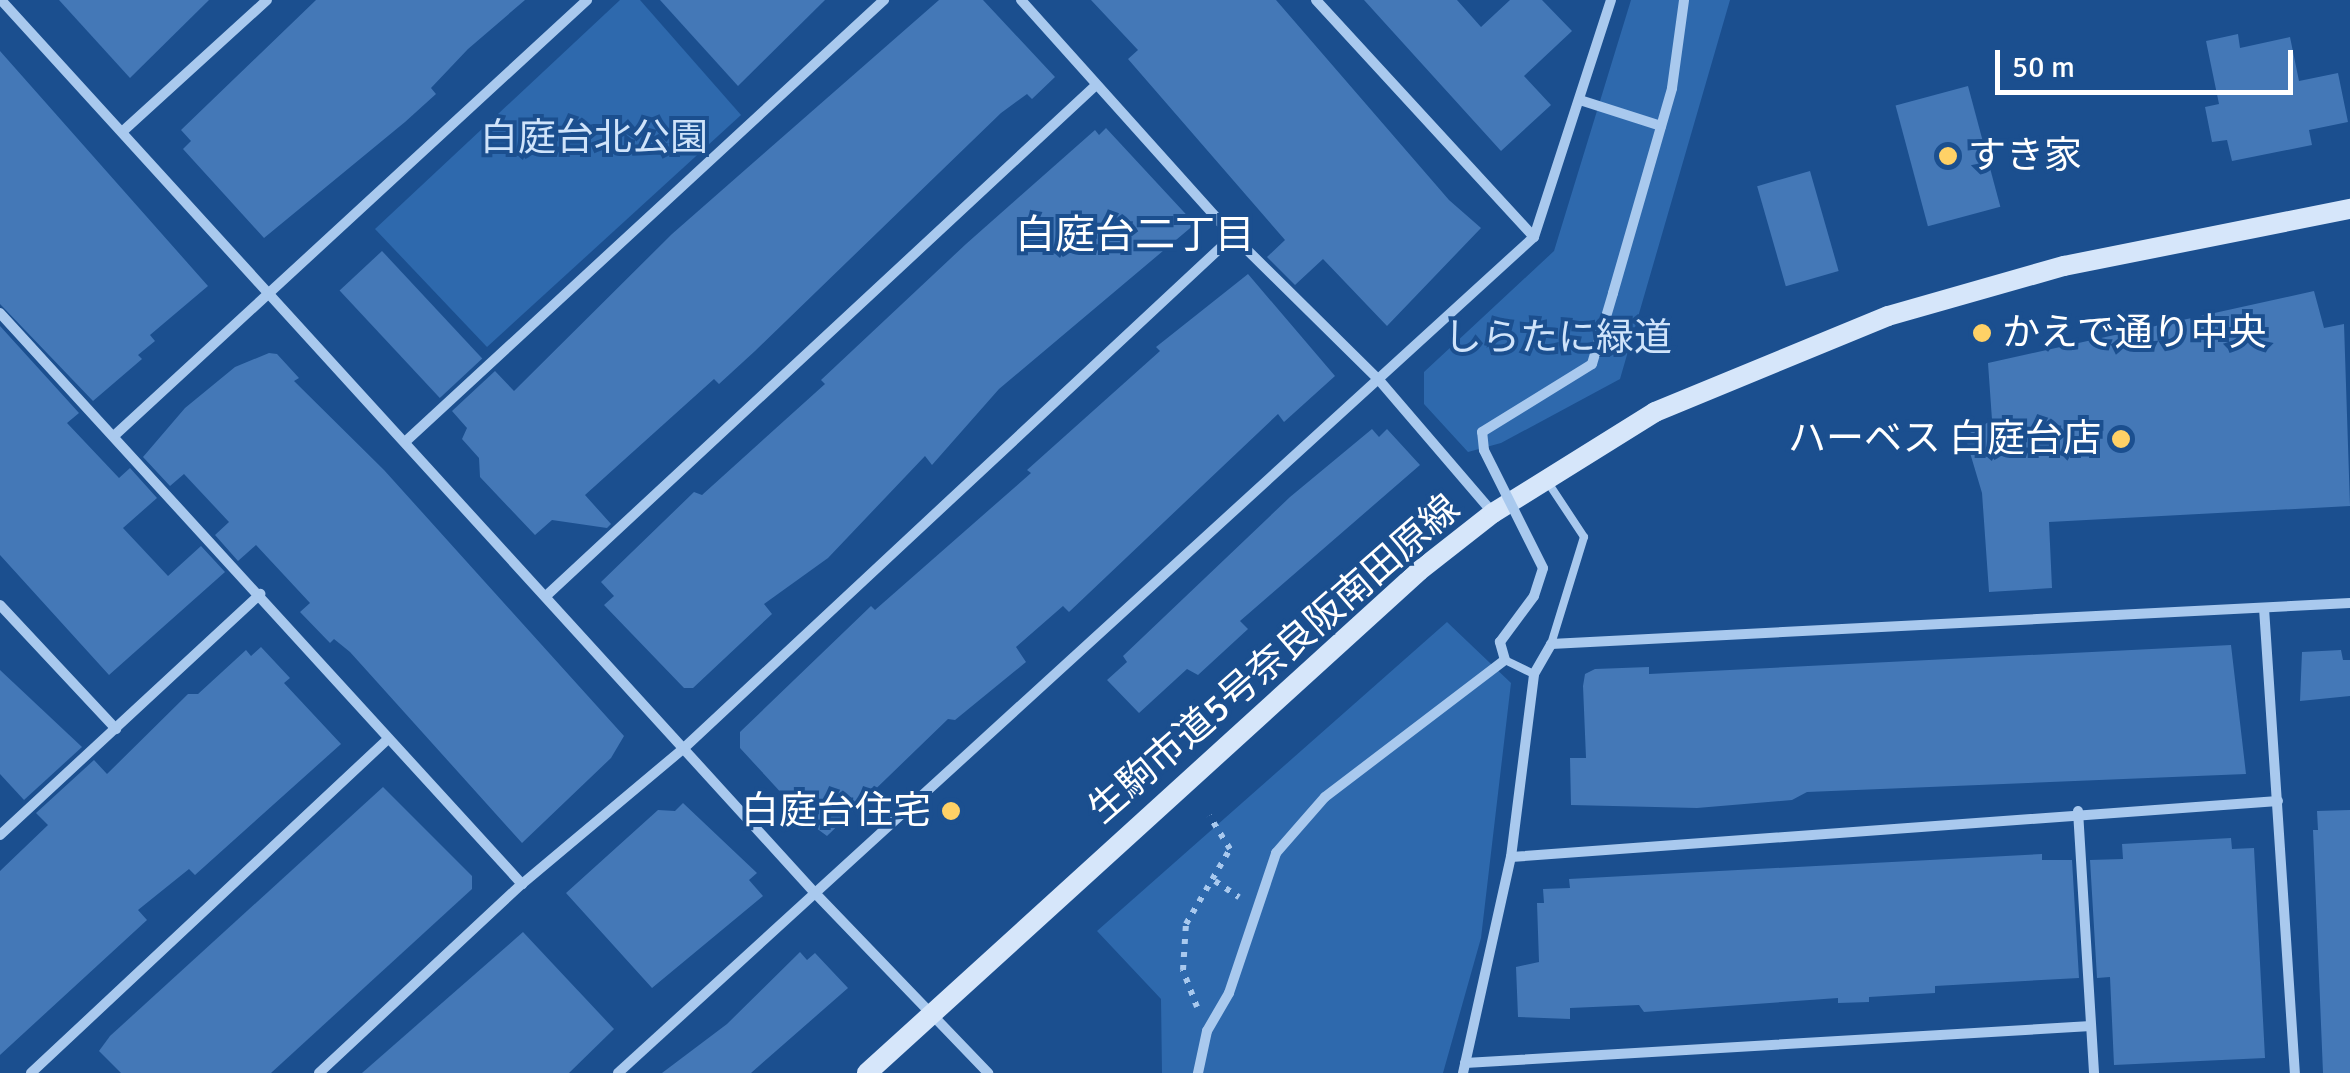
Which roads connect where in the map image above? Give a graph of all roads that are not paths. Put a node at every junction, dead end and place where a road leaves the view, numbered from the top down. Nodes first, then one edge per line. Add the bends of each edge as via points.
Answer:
1 (1, 0) edge
2 (268, 0) edge
3 (587, 0) edge
4 (884, 0) edge
5 (1021, 0) edge
6 (1316, 0) edge
7 (1611, 0) edge
8 (1684, 0) edge
9 (1096, 85) junction
10 (1583, 102) junction
11 (1662, 126) junction
12 (122, 132) junction
13 (2350, 209) edge
14 (1233, 236) junction
15 (1534, 237) junction
16 (265, 292) junction
17 (0, 313) edge
18 (1379, 380) junction
19 (114, 435) junction
20 (405, 442) junction
21 (1547, 482) junction
22 (1493, 513) junction
23 (260, 594) junction
24 (546, 596) junction
25 (2350, 603) edge
26 (0, 605) edge
27 (2264, 608) junction
28 (1551, 644) junction
29 (1505, 660) junction
30 (1534, 674) junction
31 (116, 729) junction
32 (388, 739) junction
33 (684, 748) junction
34 (2278, 801) junction
35 (2078, 812) junction
36 (0, 835) edge
37 (1511, 858) junction
38 (522, 884) junction
39 (815, 893) junction
40 (936, 1013) junction
41 (2091, 1026) junction
42 (1464, 1068) edge
43 (31, 1073) edge
44 (319, 1073) edge
45 (618, 1073) edge
46 (867, 1073) edge
47 (988, 1073) edge
48 (1198, 1073) edge
49 (2094, 1073) edge
50 (2295, 1073) edge

1 - 12 street
2 - 12 street
3 - 16 street
4 - 20 street
5 - 9 street
6 - 15 street
7 - 10 street
8 - 11 street
9 - 14 street
9 - 24 street
10 - 11 street
10 - 15 street
11 - 29 street, bridge via 1592,364 1482,432 1484,450 1542,568 1534,596 1500,642
12 - 16 street
13 - 21 street, 生駒市道5号奈良阪南田原線 via 2064,266 1888,316 1655,412
14 - 18 street
14 - 33 street
15 - 18 street
16 - 19 street
16 - 20 street
17 - 19 street
18 - 22 street
18 - 39 street
19 - 23 street
20 - 24 street
21 - 22 street, 生駒市道5号奈良阪南田原線
21 - 28 lane via 1584,536
22 - 40 street, 生駒市道5号奈良阪南田原線 via 1297,678
23 - 31 street
23 - 32 street
24 - 33 street
25 - 27 street
26 - 31 street
27 - 28 street
27 - 34 street
28 - 30 street
29 - 30 lane
29 - 48 street via 1325,797 1276,853
30 - 37 street
31 - 36 street
32 - 38 street
32 - 43 street
33 - 38 street
33 - 39 street
34 - 35 street
34 - 50 street
35 - 37 street
35 - 41 street
37 - 42 street
38 - 44 street
39 - 40 street
39 - 45 street
40 - 46 street, 生駒市道5号奈良阪南田原線
40 - 47 street
41 - 42 street
41 - 49 street

